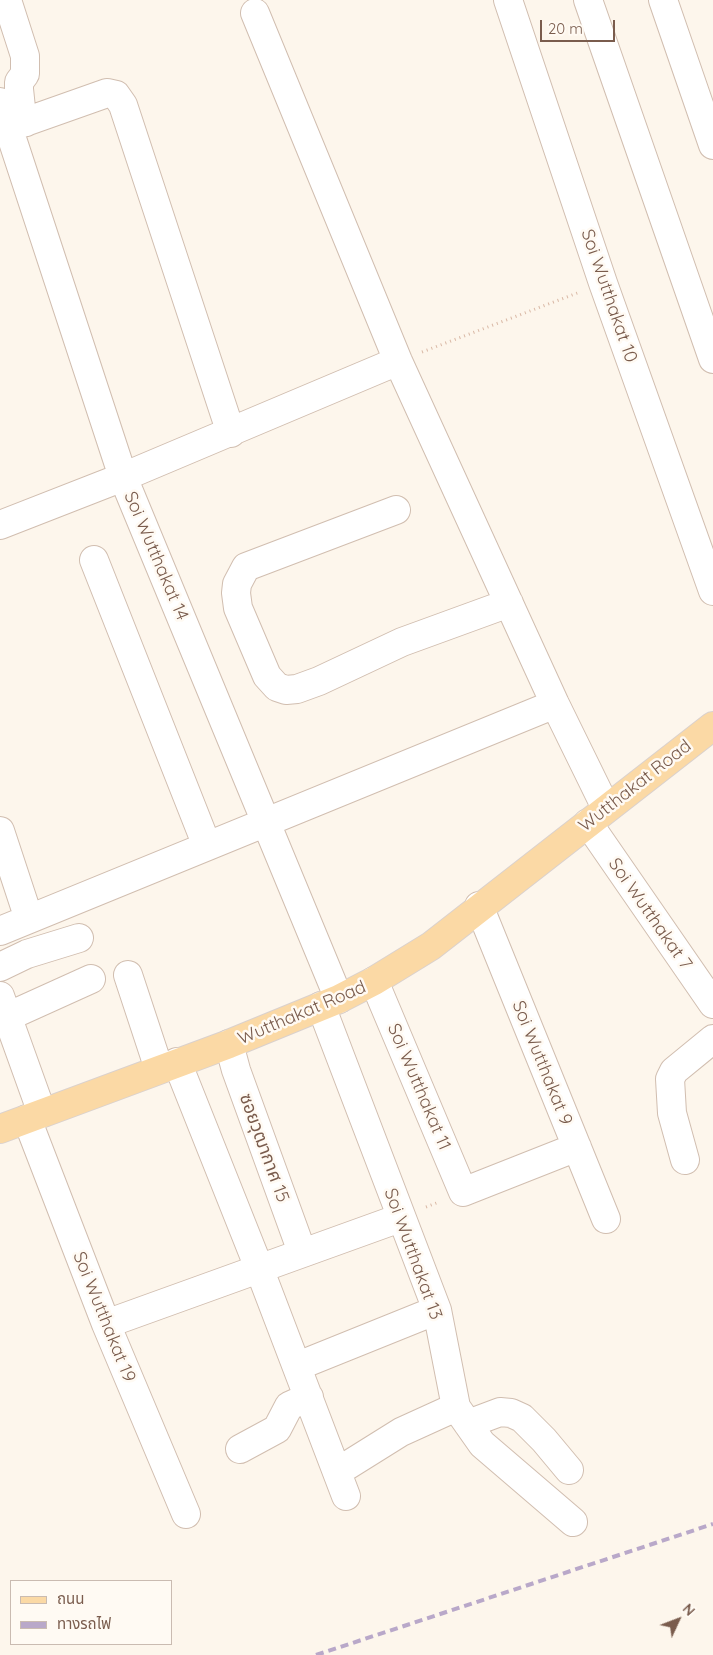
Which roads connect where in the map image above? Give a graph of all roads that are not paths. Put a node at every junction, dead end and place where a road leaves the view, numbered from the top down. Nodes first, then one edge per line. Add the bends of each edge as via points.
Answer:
1 (7, 0) edge
2 (508, 0) edge
3 (588, 0) edge
4 (663, 0) edge
5 (255, 13) dead end
6 (0, 102) edge
7 (17, 125) junction
8 (713, 145) edge
9 (713, 360) edge
10 (398, 361) junction
11 (231, 433) junction
12 (123, 477) junction
13 (396, 510) dead end
14 (0, 525) edge
15 (94, 560) dead end
16 (713, 591) edge
17 (509, 602) junction
18 (555, 704) junction
19 (713, 726) edge
20 (597, 815) junction
21 (266, 822) junction
22 (0, 831) edge
23 (207, 846) junction
24 (479, 906) junction
25 (29, 919) junction
26 (0, 931) edge
27 (80, 938) dead end
28 (0, 967) edge
29 (128, 975) dead end
30 (91, 979) dead end
31 (374, 981) junction
32 (330, 1003) junction
33 (713, 1004) edge
34 (4, 1006) edge
35 (713, 1039) edge
36 (229, 1044) junction
37 (168, 1066) junction
38 (34, 1116) junction
39 (0, 1129) edge
40 (577, 1147) junction
41 (684, 1160) dead end
42 (400, 1218) junction
43 (606, 1219) dead end
44 (302, 1252) junction
45 (260, 1268) junction
46 (437, 1310) junction
47 (106, 1324) junction
48 (298, 1366) junction
49 (309, 1397) junction
50 (462, 1416) junction
51 (240, 1449) dead end
52 (569, 1470) dead end
53 (186, 1514) dead end
54 (573, 1522) dead end

1 - 7 street via 25,56 25,74 18,89 21,108
2 - 16 street, Soi Wutthakat 10 via 603,283
3 - 9 street
4 - 8 street
5 - 10 street, Soi Wutthakat 7
6 - 7 street, Soi Wutthakat 14
7 - 11 street via 107,93 116,95 123,105
7 - 12 street, Soi Wutthakat 14
10 - 11 street
10 - 17 street, Soi Wutthakat 7
11 - 12 street
12 - 14 street
12 - 21 street, Soi Wutthakat 14
13 - 17 street via 246,567 237,584 238,608 267,676 277,687 297,689 319,681 402,642
15 - 23 street
17 - 18 street, Soi Wutthakat 7
18 - 20 street, Soi Wutthakat 7
18 - 21 street
19 - 20 main road, Wutthakat Road
20 - 24 main road, Wutthakat Road
20 - 33 street, Soi Wutthakat 7
21 - 23 street
21 - 32 street, Soi Wutthakat 14
22 - 25 street
23 - 25 street
24 - 31 main road, Wutthakat Road via 430,946
24 - 40 street, Soi Wutthakat 9
25 - 26 street
27 - 28 street via 28,954
29 - 37 street
30 - 34 street
31 - 32 main road, Wutthakat Road
31 - 40 street, Soi Wutthakat 11 via 463,1192
32 - 36 main road, Wutthakat Road
32 - 42 street, Soi Wutthakat 13
34 - 38 street, Soi Wutthakat 19
35 - 41 street via 674,1071 670,1079 672,1113
36 - 37 main road, Wutthakat Road
36 - 44 street, ซอยวุฒากาศ 15
37 - 38 main road, Wutthakat Road
37 - 45 street
38 - 39 main road, Wutthakat Road
38 - 47 street, Soi Wutthakat 19
40 - 43 street, Soi Wutthakat 9
42 - 44 street
42 - 46 street, Soi Wutthakat 13
44 - 45 street
45 - 47 street
45 - 48 street
46 - 48 street
46 - 50 street, Soi Wutthakat 13
47 - 53 street, Soi Wutthakat 19
48 - 49 street
49 - 50 street via 342,1484 401,1432
49 - 51 street via 289,1406 277,1429
50 - 52 street via 500,1412 522,1418
50 - 54 street, Soi Wutthakat 13 via 482,1444

